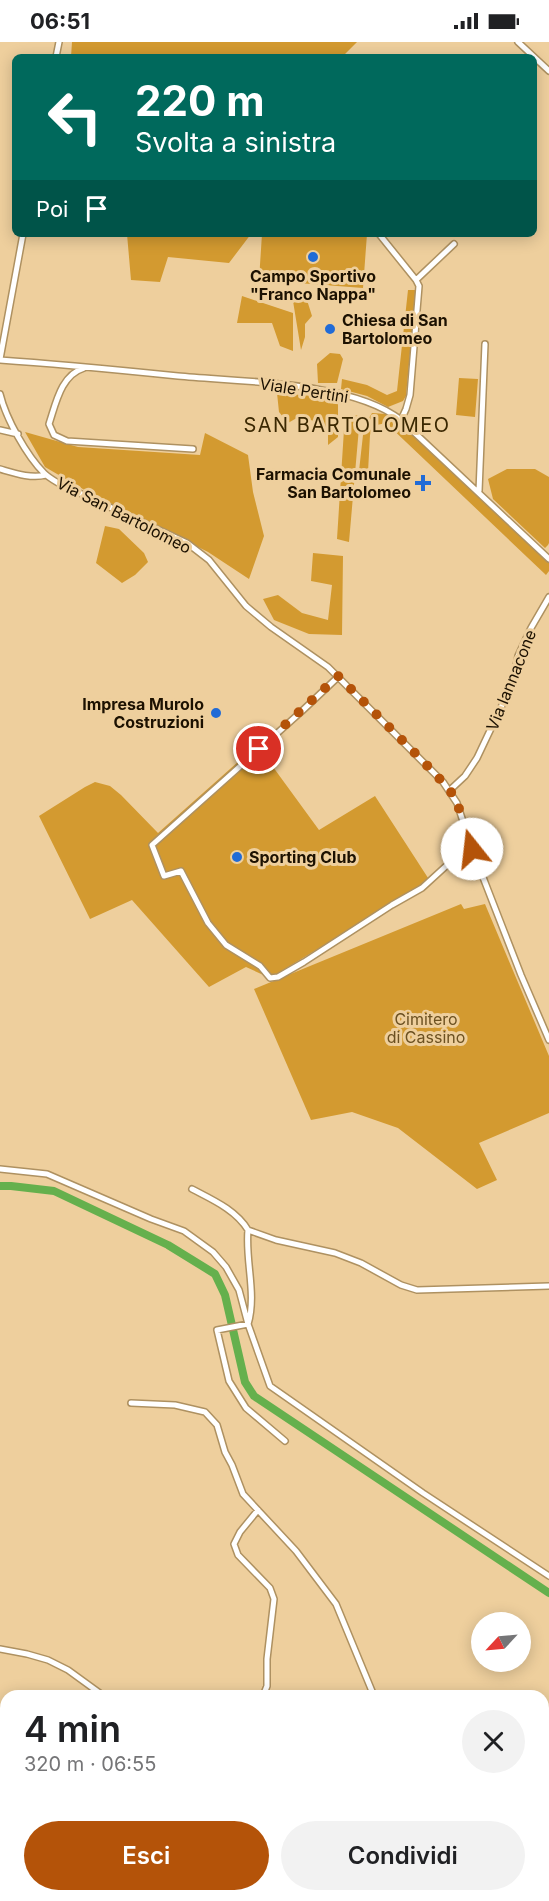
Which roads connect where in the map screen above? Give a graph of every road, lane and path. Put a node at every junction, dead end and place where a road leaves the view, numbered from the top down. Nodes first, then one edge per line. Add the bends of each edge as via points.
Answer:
1 (518, 42) edge
2 (531, 54) edge
3 (537, 60) edge
4 (549, 71) edge
5 (22, 237) edge
6 (381, 237) edge
7 (454, 244) dead end
8 (416, 280) junction
9 (485, 344) dead end
10 (0, 359) edge
11 (89, 366) junction
12 (0, 394) edge
13 (401, 420) junction
14 (0, 430) edge
15 (18, 434) junction
16 (193, 449) dead end
17 (0, 469) edge
18 (46, 475) junction
19 (479, 491) junction
20 (549, 559) edge
21 (549, 597) edge
22 (338, 676) junction
23 (450, 790) junction
24 (472, 849) junction
25 (549, 1041) edge
26 (0, 1169) edge
27 (192, 1189) dead end
28 (248, 1230) junction
29 (549, 1286) edge
30 (248, 1324) junction
31 (131, 1403) dead end
32 (285, 1441) dead end
33 (258, 1510) junction
34 (549, 1576) edge
35 (0, 1649) edge
36 (96, 1690) edge
37 (265, 1690) edge
38 (372, 1690) edge

1 - 2 street
3 - 4 street
5 - 10 street
6 - 8 street
7 - 8 street
8 - 13 street via 419,286 410,395
9 - 19 street
10 - 11 street, Viale Pertini
11 - 13 street, Viale Pertini via 320,390 360,399
11 - 16 street via 75,370 63,385 49,424 54,435 67,441
12 - 15 street
13 - 19 street, Viale Pertini
14 - 15 street
15 - 18 street
17 - 18 street via 27,476
18 - 22 street, Via San Bartolomeo via 187,543 209,560 246,606
19 - 20 street, Viale Pertini
21 - 23 street, Via Iannacone via 518,656 513,682 477,758
22 - 23 street, Via San Bartolomeo
22 - 24 street via 152,845 164,876 181,871 208,923 225,945 260,966 270,978 304,962 422,888 457,856
23 - 24 street, Via San Bartolomeo
24 - 25 street, Via San Bartolomeo
26 - 30 street via 47,1174 184,1231 226,1267 239,1290
27 - 28 street via 223,1206
28 - 29 street via 335,1253 417,1290
28 - 30 street via 252,1311
30 - 32 street via 217,1330 229,1381 246,1408
30 - 34 street via 270,1386
31 - 33 street via 175,1405 205,1412 217,1425 241,1490
33 - 37 street via 234,1544 238,1555 270,1588 274,1599
33 - 38 street via 296,1551 336,1604
35 - 36 street via 48,1660

